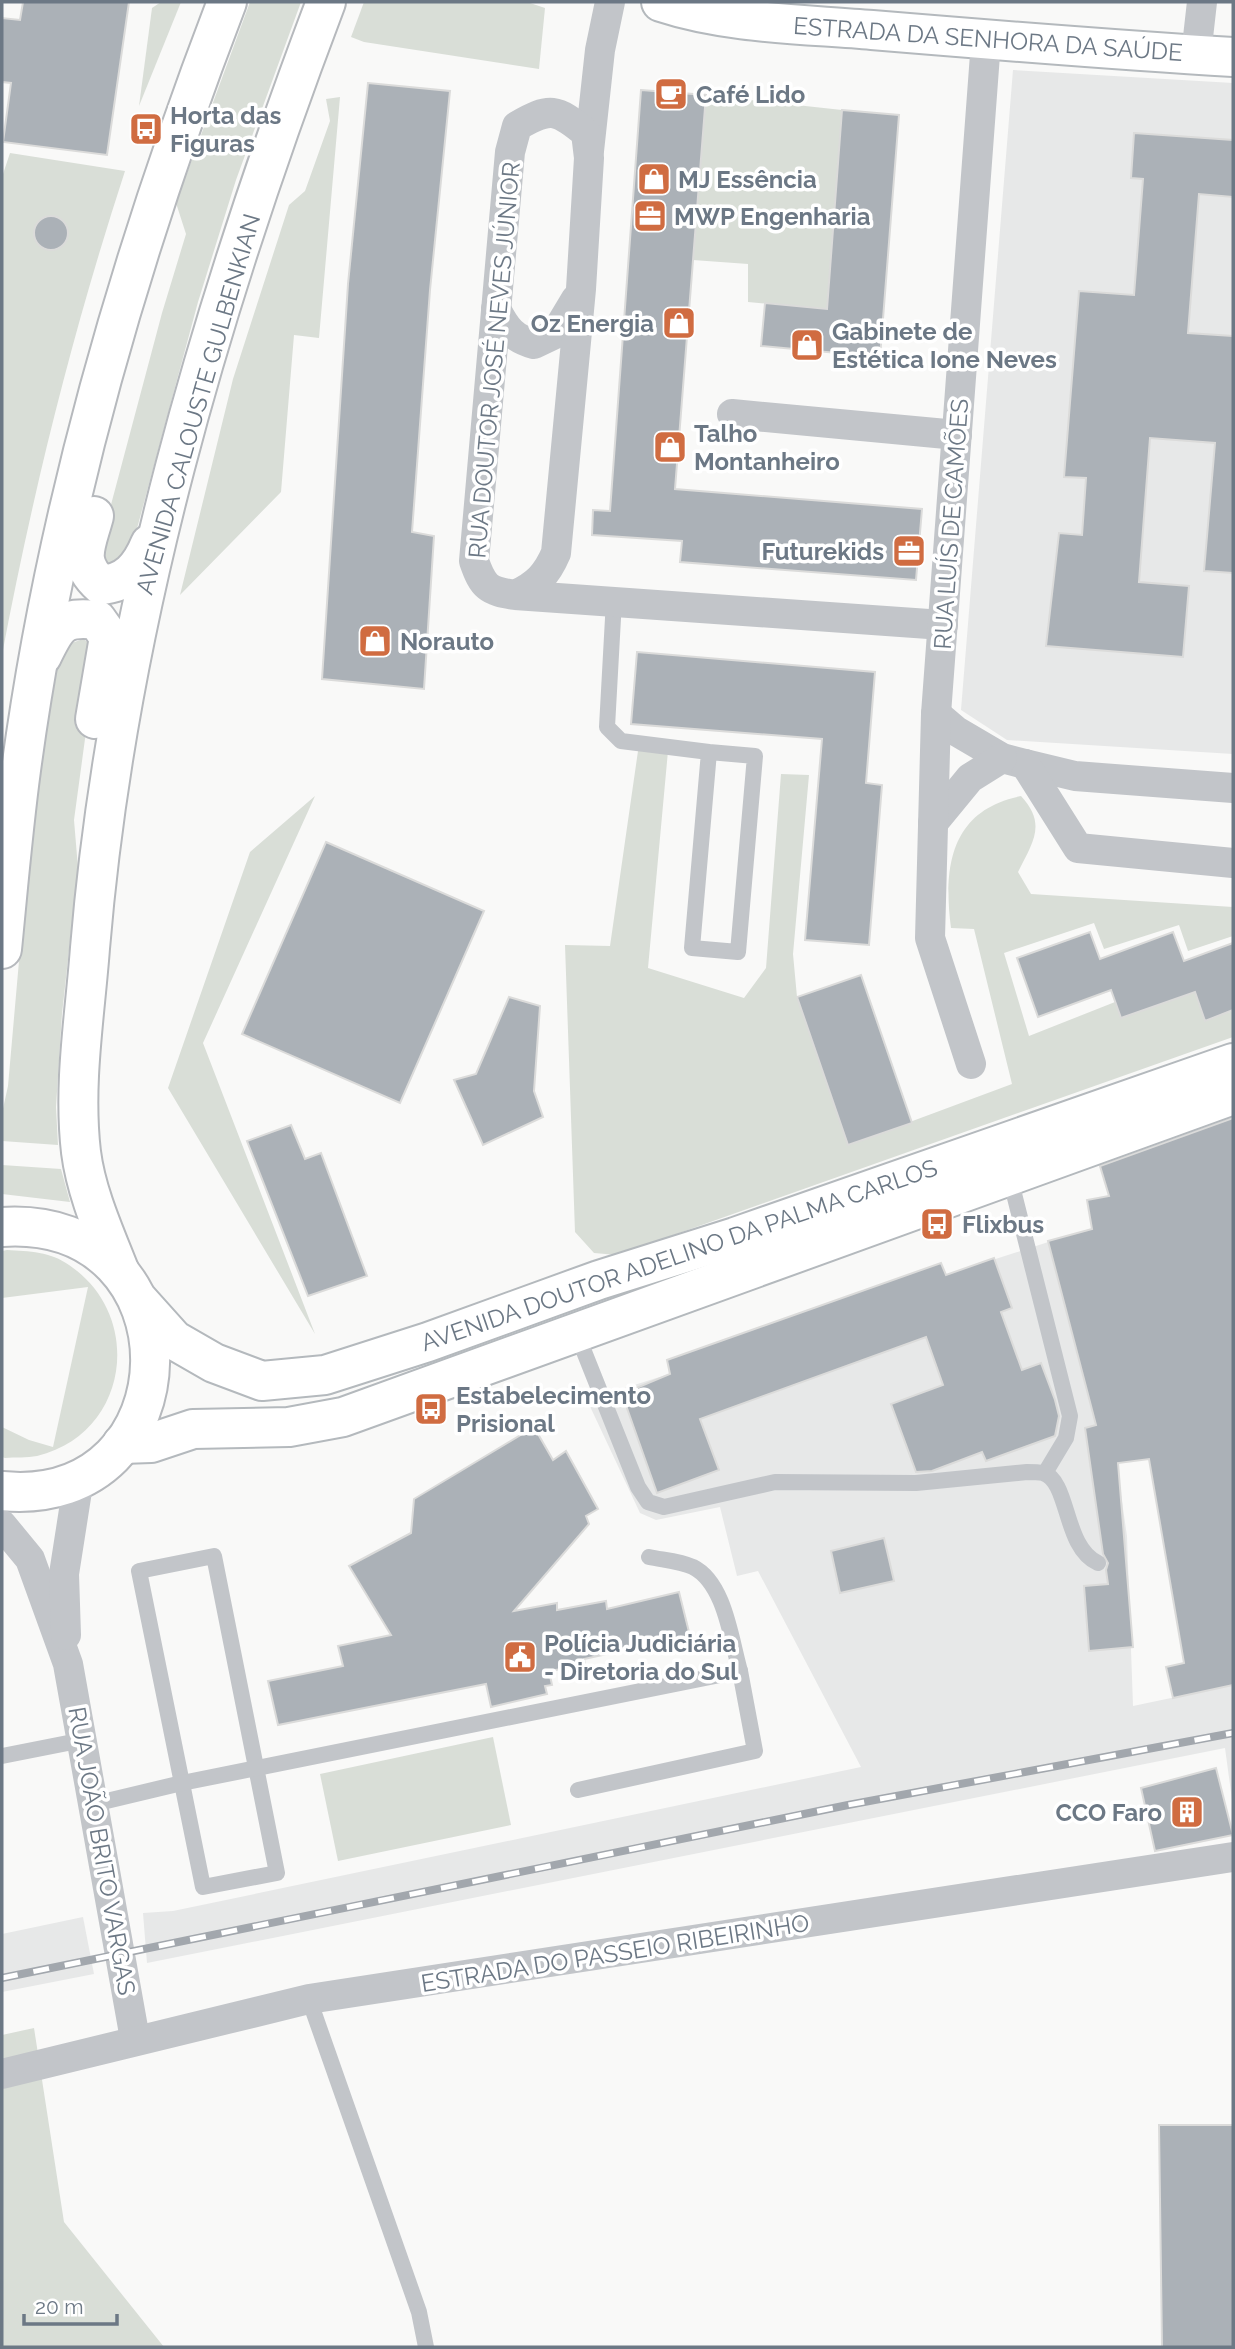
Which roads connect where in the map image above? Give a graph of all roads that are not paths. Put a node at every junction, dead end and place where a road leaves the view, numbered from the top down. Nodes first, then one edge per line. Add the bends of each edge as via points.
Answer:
1 (227, 2) edge
2 (326, 2) edge
3 (610, 2) edge
4 (1202, 2) edge
5 (683, 5) edge
6 (986, 41) junction
7 (1215, 56) edge
8 (589, 158) junction
9 (142, 240) junction
10 (581, 289) junction
11 (496, 309) junction
12 (490, 381) junction
13 (571, 397) junction
14 (732, 414) dead end
15 (957, 435) junction
16 (163, 513) junction
17 (556, 553) junction
18 (515, 595) junction
19 (582, 598) junction
20 (614, 600) junction
21 (943, 625) junction
22 (38, 665) junction
23 (936, 714) junction
24 (709, 752) junction
25 (1013, 761) junction
26 (1233, 788) edge
27 (933, 823) junction
28 (1233, 863) edge
29 (97, 872) junction
30 (2, 949) edge
31 (1233, 1063) edge
32 (971, 1064) dead end
33 (1233, 1095) edge
34 (1009, 1174) junction
35 (2, 1227) edge
36 (129, 1286) junction
37 (577, 1334) junction
38 (122, 1444) junction
39 (1045, 1473) junction
40 (79, 1478) junction
41 (2, 1491) edge
42 (2, 1525) edge
43 (649, 1557) dead end
44 (1098, 1563) dead end
45 (68, 1664) junction
46 (740, 1671) junction
47 (83, 1740) junction
48 (2, 1756) edge
49 (256, 1768) junction
50 (182, 1783) junction
51 (578, 1790) dead end
52 (94, 1804) junction
53 (1233, 1857) edge
54 (309, 1999) junction
55 (135, 2039) junction
56 (2, 2074) edge
57 (426, 2347) edge

1 - 9 main road
2 - 16 main road, AVENIDA CALOUSTE GULBENKIAN via 262,179
3 - 8 street, RUA DOUTOR JOSÉ NEVES JÚNIOR via 600,50
4 - 7 street
5 - 6 main road, ESTRADA DA SENHORA DA SAÚDE
6 - 7 main road, ESTRADA DA SENHORA DA SAÚDE
6 - 15 street, RUA LUÍS DE CAMÕES
8 - 10 street, RUA DOUTOR JOSÉ NEVES JÚNIOR
8 - 11 street, RUA DOUTOR JOSÉ NEVES JÚNIOR via 586,133 566,116 542,112 517,126 510,152
9 - 16 main road via 154,284 83,556 87,573 101,585 118,584 145,556
9 - 22 main road via 79,468
10 - 11 street via 555,334 534,344 518,340 505,328
10 - 13 street, RUA DOUTOR JOSÉ NEVES JÚNIOR
11 - 12 street, RUA DOUTOR JOSÉ NEVES JÚNIOR
12 - 13 street via 502,364 518,354 537,353 555,365
12 - 18 street, RUA DOUTOR JOSÉ NEVES JÚNIOR via 474,561 481,583 497,593
13 - 17 street, RUA DOUTOR JOSÉ NEVES JÚNIOR
14 - 15 street
15 - 21 street, RUA LUÍS DE CAMÕES
16 - 29 main road, AVENIDA CALOUSTE GULBENKIAN via 142,607
17 - 18 street, RUA DOUTOR JOSÉ NEVES JÚNIOR via 547,573
17 - 19 street via 557,571 565,588
18 - 19 street
19 - 20 street
20 - 21 street
20 - 24 lane via 607,727 621,741
21 - 23 street, RUA LUÍS DE CAMÕES
22 - 29 main road via 59,626 74,618 97,620 109,637 81,809
22 - 30 main road via 21,770
23 - 25 street via 956,732
23 - 27 street, RUA LUÍS DE CAMÕES
24 - 24 lane via 692,948 738,952 755,755
25 - 26 street via 1075,776
25 - 27 street via 970,778
25 - 28 street via 1078,848
27 - 32 street, RUA LUÍS DE CAMÕES via 930,938
29 - 36 main road, AVENIDA CALOUSTE GULBENKIAN via 78,1090 82,1154 97,1216
31 - 36 main road, AVENIDA DOUTOR ADELINO DA PALMA CARLOS via 325,1375 262,1381 214,1363 174,1340
33 - 34 main road, AVENIDA DOUTOR ADELINO DA PALMA CARLOS
34 - 37 main road, AVENIDA DOUTOR ADELINO DA PALMA CARLOS
34 - 39 lane via 1070,1416 1066,1438
35 - 36 main road via 46,1228 86,1243
36 - 38 main road via 150,1337 151,1375 142,1412
37 - 38 main road, AVENIDA DOUTOR ADELINO DA PALMA CARLOS via 343,1417 289,1427 193,1429 151,1443
37 - 39 lane via 638,1487 648,1502 664,1507 775,1482 916,1483
38 - 40 main road via 103,1464
39 - 44 lane via 1056,1483 1081,1552
40 - 41 main road via 24,1493
40 - 45 street, RUA JOÃO BRITO VARGAS via 64,1574
42 - 45 street, RUA JOÃO BRITO VARGAS via 30,1559
43 - 46 lane via 692,1567 708,1579
45 - 47 street, RUA JOÃO BRITO VARGAS
46 - 49 lane
46 - 51 lane via 755,1751
47 - 48 lane
47 - 52 street, RUA JOÃO BRITO VARGAS
49 - 50 lane
49 - 50 lane via 277,1872 202,1887
49 - 50 lane via 214,1556 139,1571
50 - 52 lane
52 - 55 street, RUA JOÃO BRITO VARGAS
53 - 54 street, ESTRADA DO PASSEIO RIBEIRINHO
54 - 55 street, ESTRADA DO PASSEIO RIBEIRINHO
54 - 57 lane via 419,2312
55 - 56 street, ESTRADA DO PASSEIO RIBEIRINHO

